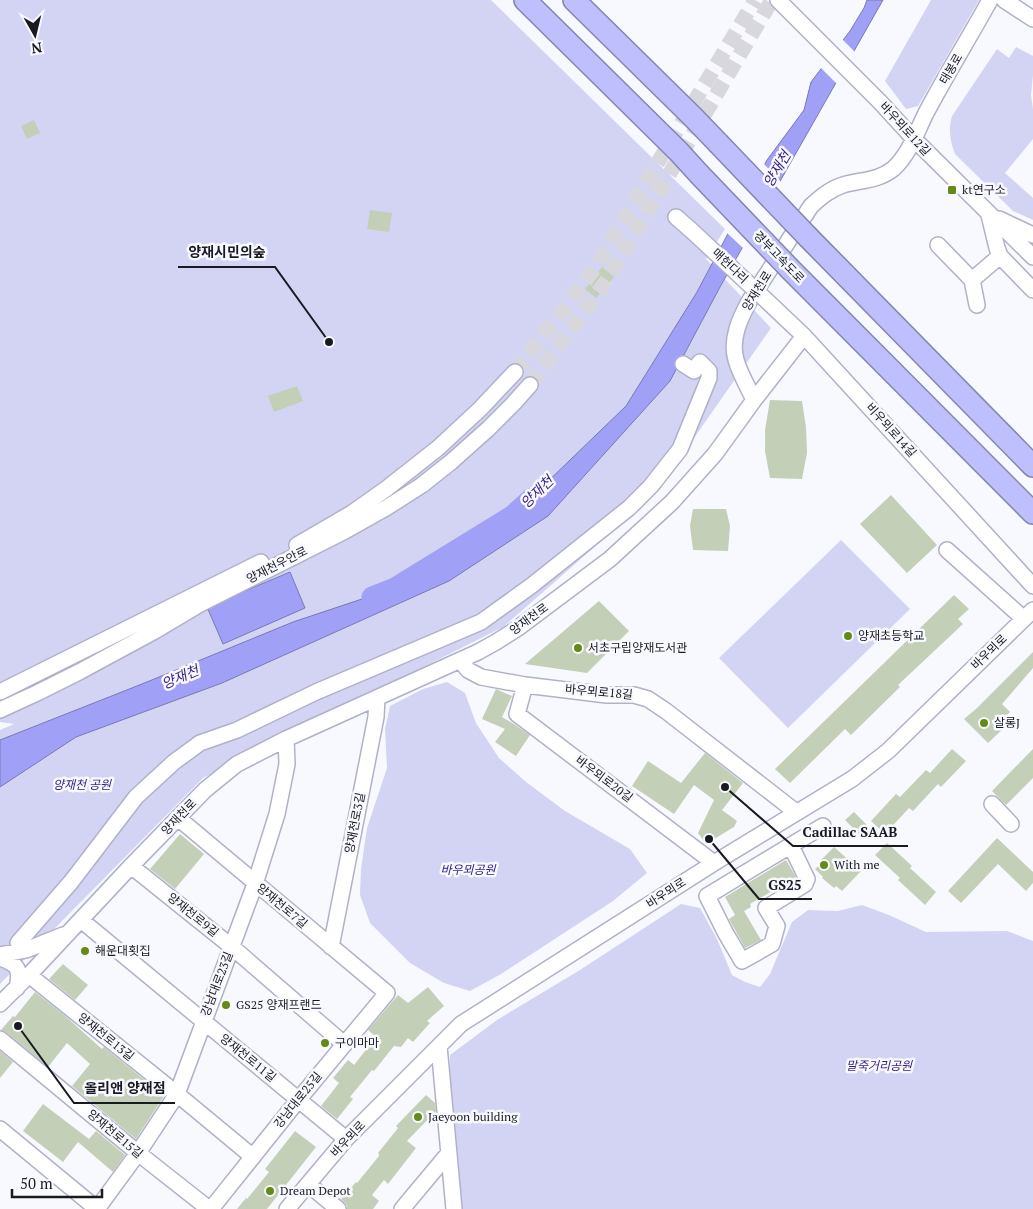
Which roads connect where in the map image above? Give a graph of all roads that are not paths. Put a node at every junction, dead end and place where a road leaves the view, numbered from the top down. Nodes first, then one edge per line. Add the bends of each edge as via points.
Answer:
1 (525, 0) edge
2 (574, 0) edge
3 (778, 0) edge
4 (990, 0) edge
5 (1004, 0) edge
6 (1033, 19) edge
7 (914, 139) junction
8 (989, 214) junction
9 (676, 217) dead end
10 (1033, 235) edge
11 (938, 245) dead end
12 (1000, 256) junction
13 (1033, 258) edge
14 (972, 280) junction
15 (1033, 290) edge
16 (977, 305) dead end
17 (804, 336) junction
18 (683, 364) dead end
19 (515, 372) tunnel mouth
20 (530, 385) tunnel mouth
21 (754, 400) junction
22 (1033, 466) edge
23 (1033, 513) edge
24 (947, 550) dead end
25 (294, 551) junction
26 (1033, 586) edge
27 (1028, 614) edge
28 (460, 660) junction
29 (526, 685) junction
30 (0, 692) edge
31 (377, 698) junction
32 (0, 710) edge
33 (286, 739) junction
34 (992, 804) dead end
35 (796, 812) junction
36 (178, 818) junction
37 (1011, 824) dead end
38 (823, 826) dead end
39 (791, 846) junction
40 (714, 863) junction
41 (131, 866) junction
42 (255, 884) junction
43 (81, 920) junction
44 (69, 932) junction
45 (18, 942) dead end
46 (232, 947) junction
47 (331, 947) junction
48 (0, 957) edge
49 (29, 976) junction
50 (16, 988) junction
51 (387, 993) joint
52 (0, 1004) edge
53 (204, 1021) junction
54 (0, 1039) edge
55 (344, 1044) junction
56 (439, 1046) junction
57 (177, 1094) junction
58 (299, 1099) junction
59 (0, 1129) edge
60 (346, 1138) junction
61 (138, 1153) junction
62 (448, 1154) junction
63 (253, 1157) junction
64 (308, 1184) junction
65 (98, 1209) edge
66 (210, 1209) edge
67 (287, 1209) edge
68 (338, 1209) edge
69 (402, 1209) edge
70 (454, 1209) edge

1 - 23 highway, 경부고속도로, bridge
2 - 22 highway, bridge via 693,117
3 - 7 street, 바우뫼로12길
4 - 7 street, 태봉로
5 - 6 street
7 - 8 street, 바우뫼로12길
7 - 21 street, 양재천로 via 894,168 884,175 835,188 811,206 750,300 738,327 734,350 736,362
8 - 10 street
8 - 12 street
8 - 13 street, 바우뫼로12길
9 - 17 street, 매헌다리, bridge
11 - 14 street
12 - 14 street
12 - 15 street
14 - 16 street
17 - 21 street
17 - 26 street, 비우뫼로14길
18 - 45 street via 694,371 700,362 709,372 709,378 680,449 629,508 481,622 316,692 237,730 200,743 136,797 71,882
19 - 25 street, 양재천우안로 via 445,441 386,489
20 - 25 street, 양재천우안로 via 488,429 422,485 386,508
21 - 28 street, 양재천로 via 692,481 610,559 518,628
24 - 27 street
25 - 30 street, 양재천우안로 via 194,595
25 - 32 street, 양재천우안로 via 79,672
27 - 35 street, 바우뫼로 via 888,751 852,779
28 - 29 street, 바우뫼로18길 via 468,670 481,677
28 - 31 street, 양재천로
29 - 35 street, 바우뫼로18길 via 648,699
29 - 40 street, 바우뫼로20길 via 517,714
31 - 33 street, 양재천로
31 - 47 street, 양재천로3길
33 - 36 street, 양재천로 via 237,764
33 - 42 street, 강남대로23길 via 287,764 277,814
34 - 37 street
35 - 40 street, 바우뫼로
36 - 41 street, 양재천로
36 - 42 street, 양재천로7길
38 - 39 street
39 - 39 street via 706,896 742,961 772,944 778,926 766,908 805,884 807,879
40 - 56 street, 바우뫼로 via 461,1024
41 - 43 street, 양재천로
41 - 46 street, 양재천로9길
42 - 46 street, 강남대로23길
42 - 47 street, 양재천로7길
43 - 44 street, 양재천로
43 - 53 street, 양재천로11길
44 - 48 street
44 - 49 street, 양재천로
46 - 53 street, 강남대로23길
46 - 55 street, 양재천로9길
47 - 51 street, 양재천로7길
48 - 50 street via 10,961 18,970
49 - 50 street, 양재천로
49 - 57 street, 양재천로13길
50 - 52 street, 양재천로
51 - 55 street, 강남대로25길
53 - 57 street, 강남대로23길
53 - 58 street, 양재천로11길
54 - 61 street, 양재천로15길
55 - 58 street, 강남대로25길
56 - 60 street, 바우뫼로
56 - 62 street
57 - 61 street, 강남대로23길
57 - 63 street, 양재천로13길
58 - 60 street, 양재천로11길
58 - 63 street, 강남대로25길
59 - 65 street
60 - 64 street, 바우뫼로
61 - 65 street, 강남대로23길
61 - 66 street, 양재천로15길
62 - 69 street
62 - 70 street
63 - 66 street, 강남대로25길
64 - 67 street, 바우뫼로
64 - 68 street

